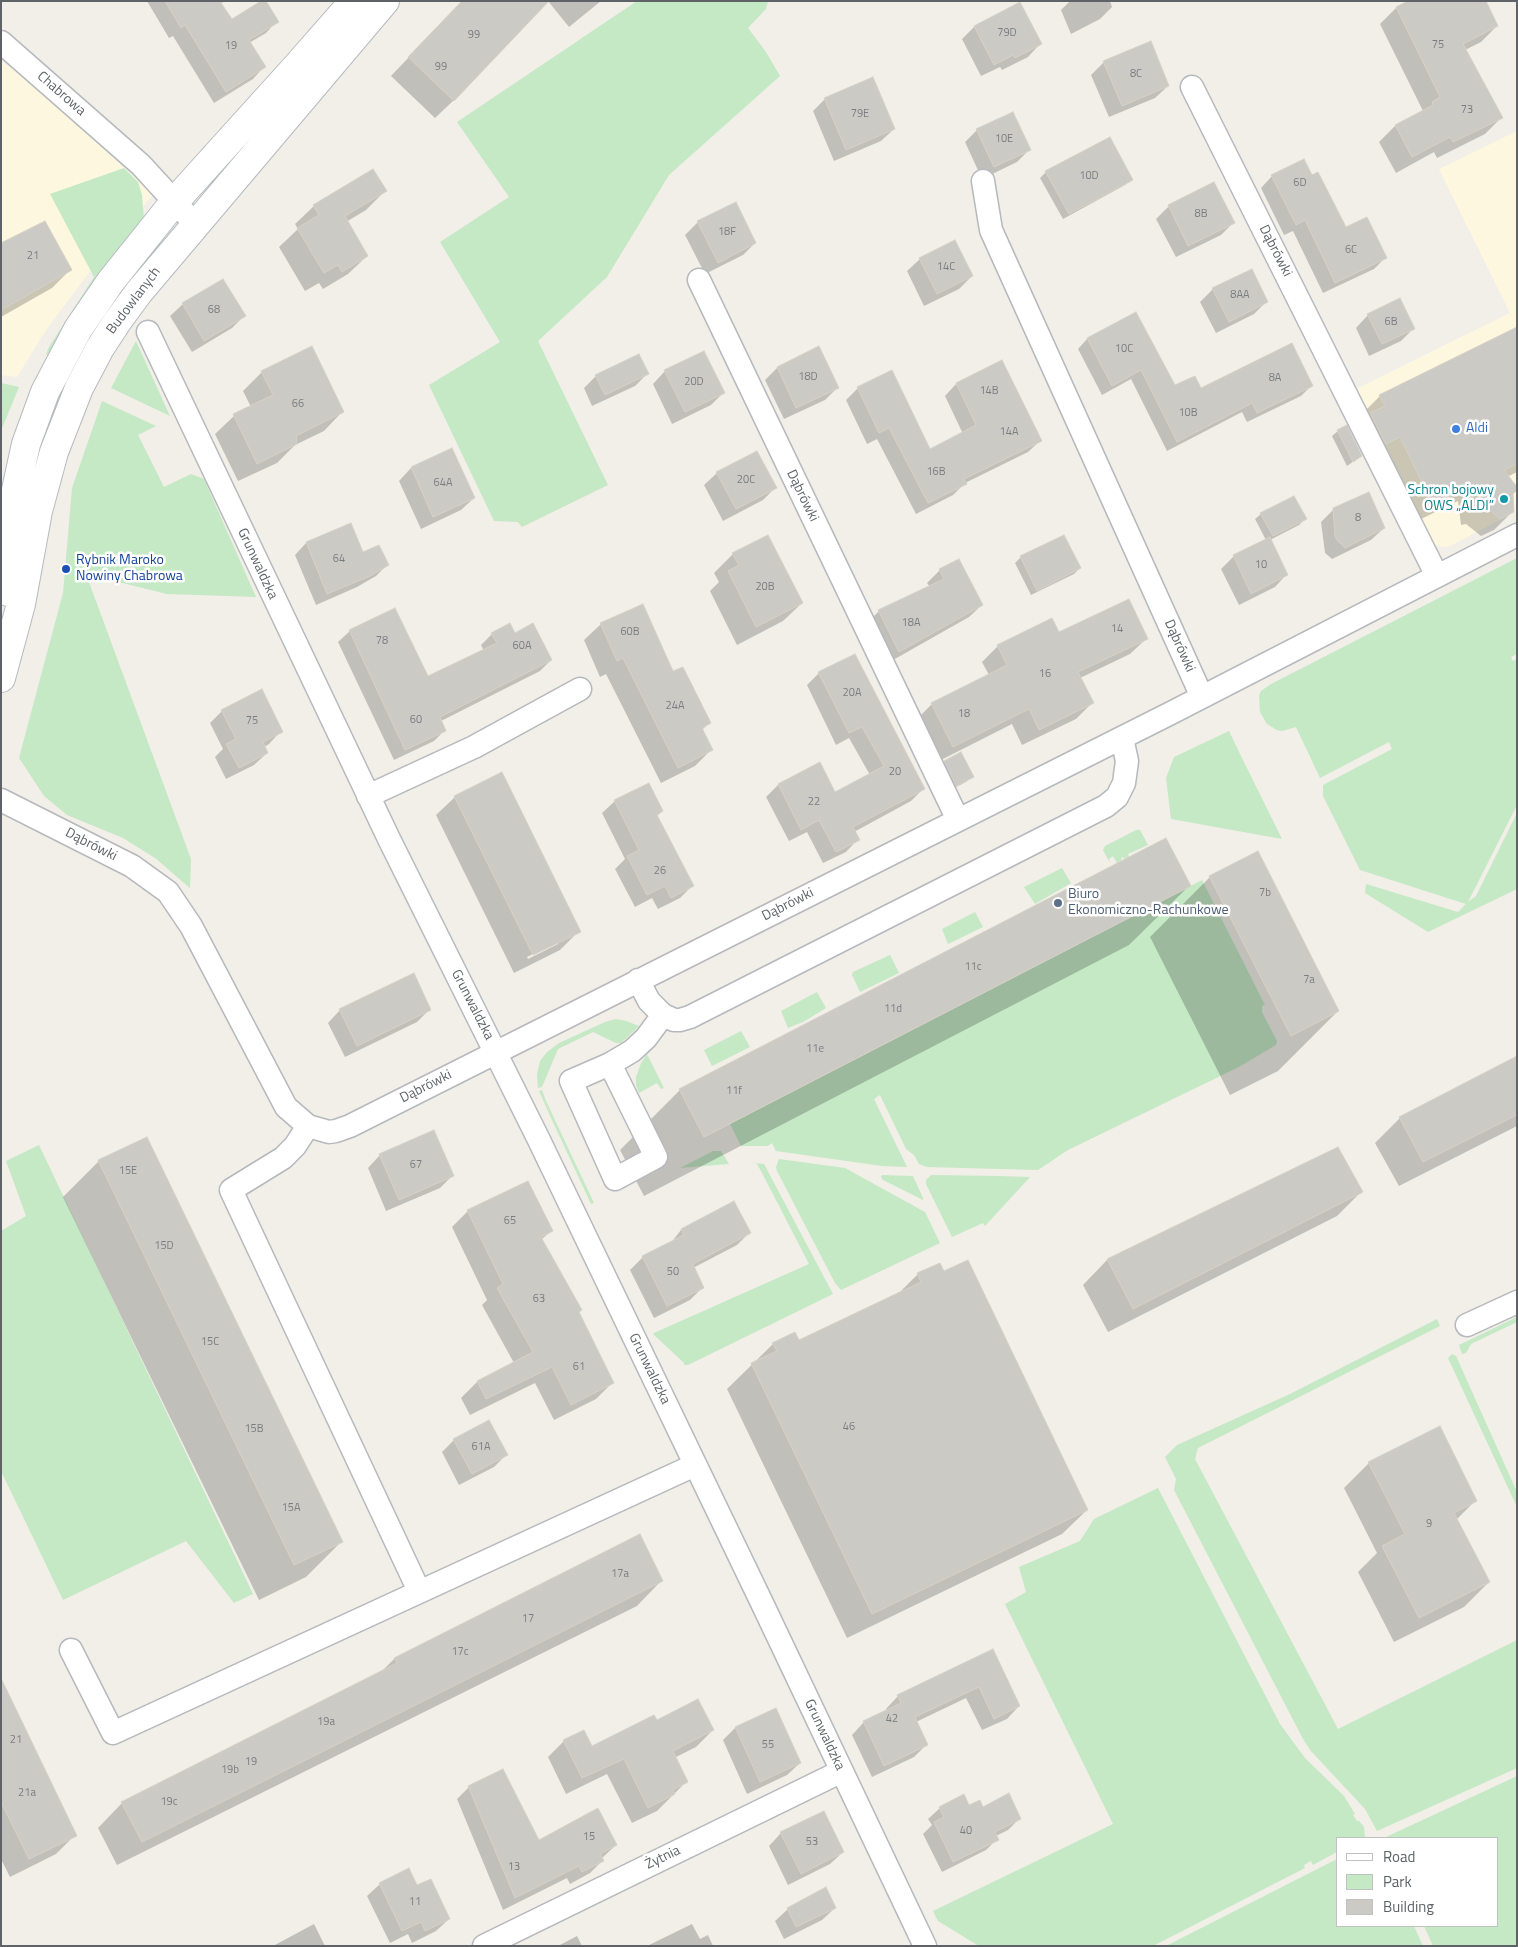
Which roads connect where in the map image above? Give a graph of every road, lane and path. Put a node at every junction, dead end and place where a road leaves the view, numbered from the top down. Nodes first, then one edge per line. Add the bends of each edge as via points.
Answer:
1 (354, 1) edge
2 (385, 1) edge
3 (1, 42) edge
4 (1192, 88) dead end
5 (983, 181) dead end
6 (175, 201) junction
7 (195, 224) junction
8 (699, 280) dead end
9 (148, 332) dead end
10 (1517, 535) edge
11 (1437, 576) junction
12 (2, 672) edge
13 (580, 689) dead end
14 (1202, 697) junction
15 (1122, 738) junction
16 (368, 796) junction
17 (1, 800) edge
18 (958, 820) junction
19 (638, 980) junction
20 (663, 1015) junction
21 (496, 1052) junction
22 (610, 1064) junction
23 (308, 1126) junction
24 (1517, 1302) edge
25 (1467, 1324) dead end
26 (695, 1465) junction
27 (420, 1591) junction
28 (71, 1650) dead end
29 (842, 1771) junction
30 (484, 1946) edge
31 (925, 1946) edge

1 - 6 main road, Budowlanych
2 - 7 main road, Budowlanych
3 - 6 street, Chabrowa via 122,147
4 - 11 street, Dąbrówki
5 - 14 street, Dąbrówki via 991,230
6 - 7 street, Chabrowa
6 - 12 main road, Budowlanych via 111,281 78,329 33,422 14,499
7 - 12 main road, Budowlanych via 116,322 70,408 47,475 21,604
8 - 18 street, Dąbrówki
9 - 16 street, Grunwaldzka
10 - 11 street, Dąbrówki
11 - 14 street, Dąbrówki
13 - 16 street via 474,747
14 - 15 street, Dąbrówki
15 - 18 street, Dąbrówki
15 - 20 street via 1127,761 1124,783 1117,797 1106,806 690,1017 674,1020
16 - 21 street, Grunwaldzka
17 - 23 street, Dąbrówki via 132,866 168,892 191,926 282,1101
18 - 19 street, Dąbrówki
19 - 20 street via 649,1001
19 - 21 street, Dąbrówki
20 - 22 street via 632,1051
21 - 23 street, Dąbrówki via 350,1126 328,1132
21 - 26 street, Grunwaldzka
22 - 22 street via 571,1081 615,1179 656,1157
23 - 27 street via 283,1158 231,1190
24 - 25 street
26 - 27 street
26 - 29 street, Grunwaldzka
27 - 28 street via 113,1733
29 - 30 street, Żytnia
29 - 31 street, Grunwaldzka

